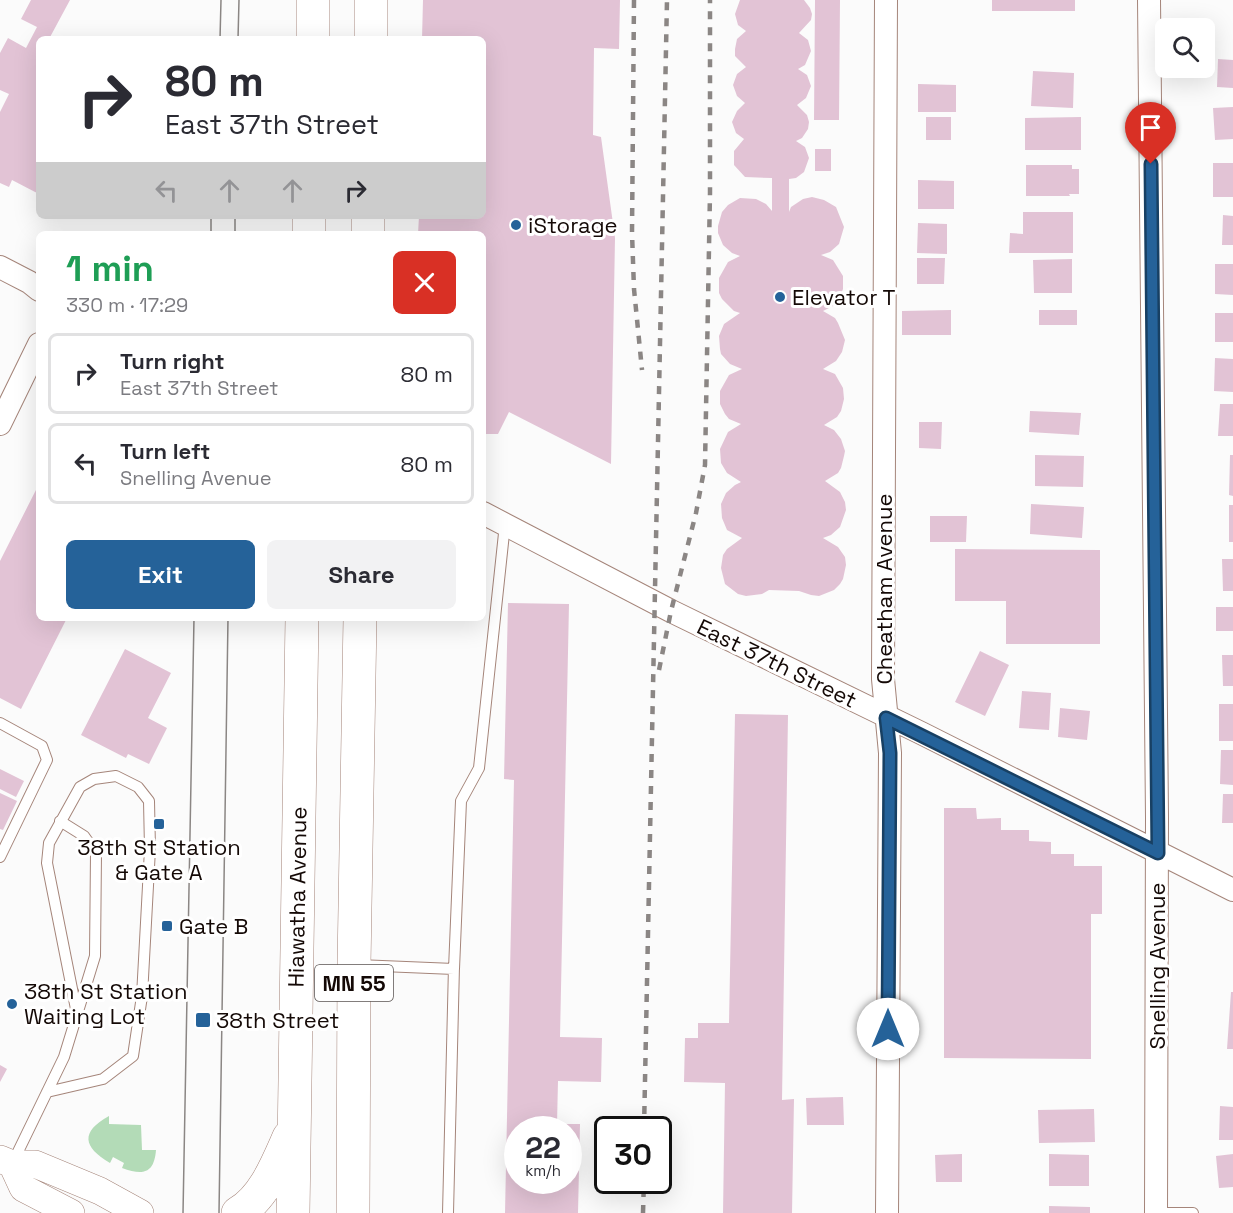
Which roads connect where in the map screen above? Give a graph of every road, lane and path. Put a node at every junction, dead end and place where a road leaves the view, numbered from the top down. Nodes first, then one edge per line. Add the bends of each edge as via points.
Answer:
1 (313, 0) edge
2 (371, 0) edge
3 (886, 0) edge
4 (1149, 0) edge
5 (313, 36) edge
6 (371, 36) edge
7 (0, 267) edge
8 (36, 288) edge
9 (36, 350) edge
10 (0, 424) edge
11 (486, 514) edge
12 (505, 524) junction
13 (302, 621) edge
14 (360, 621) edge
15 (886, 718) junction
16 (0, 723) edge
17 (60, 821) junction
18 (1158, 853) junction
19 (0, 857) edge
20 (1233, 890) edge
21 (354, 965) junction
22 (454, 966) junction
23 (77, 1014) junction
24 (47, 1092) junction
25 (294, 1128) junction
26 (6, 1162) edge
27 (71, 1213) edge
28 (140, 1213) edge
29 (238, 1213) edge
30 (293, 1213) edge
31 (353, 1213) edge
32 (448, 1213) edge
33 (887, 1213) edge
34 (1156, 1213) edge
35 (1193, 1213) edge

1 - 5 highway
2 - 6 highway
3 - 15 street, Cheatham Avenue
4 - 18 street, Snelling Avenue
7 - 8 street
9 - 10 street
11 - 12 street, East 37th Street
12 - 15 street, East 37th Street
12 - 22 lane via 479,768 461,801
13 - 25 highway, Hiawatha Avenue / MN 55
14 - 21 highway, MN 55
15 - 18 street, East 37th Street
15 - 33 street, Cheatham Avenue via 890,753
16 - 19 lane via 42,746 47,760
17 - 23 lane via 49,843 47,862
17 - 23 lane via 84,836 96,853 95,956
17 - 24 lane via 80,787 94,779 116,776 138,787 149,801 150,849 142,996 133,1056 104,1079
18 - 20 street, East 37th Street
18 - 34 street, Snelling Avenue
21 - 22 lane
21 - 31 highway, MN 55
22 - 32 lane
23 - 24 lane via 64,1057
24 - 26 lane
25 - 29 highway via 270,1179
25 - 30 highway, Hiawatha Avenue / MN 55
26 - 27 street via 23,1188
26 - 28 street via 35,1164 100,1191
34 - 35 lane

